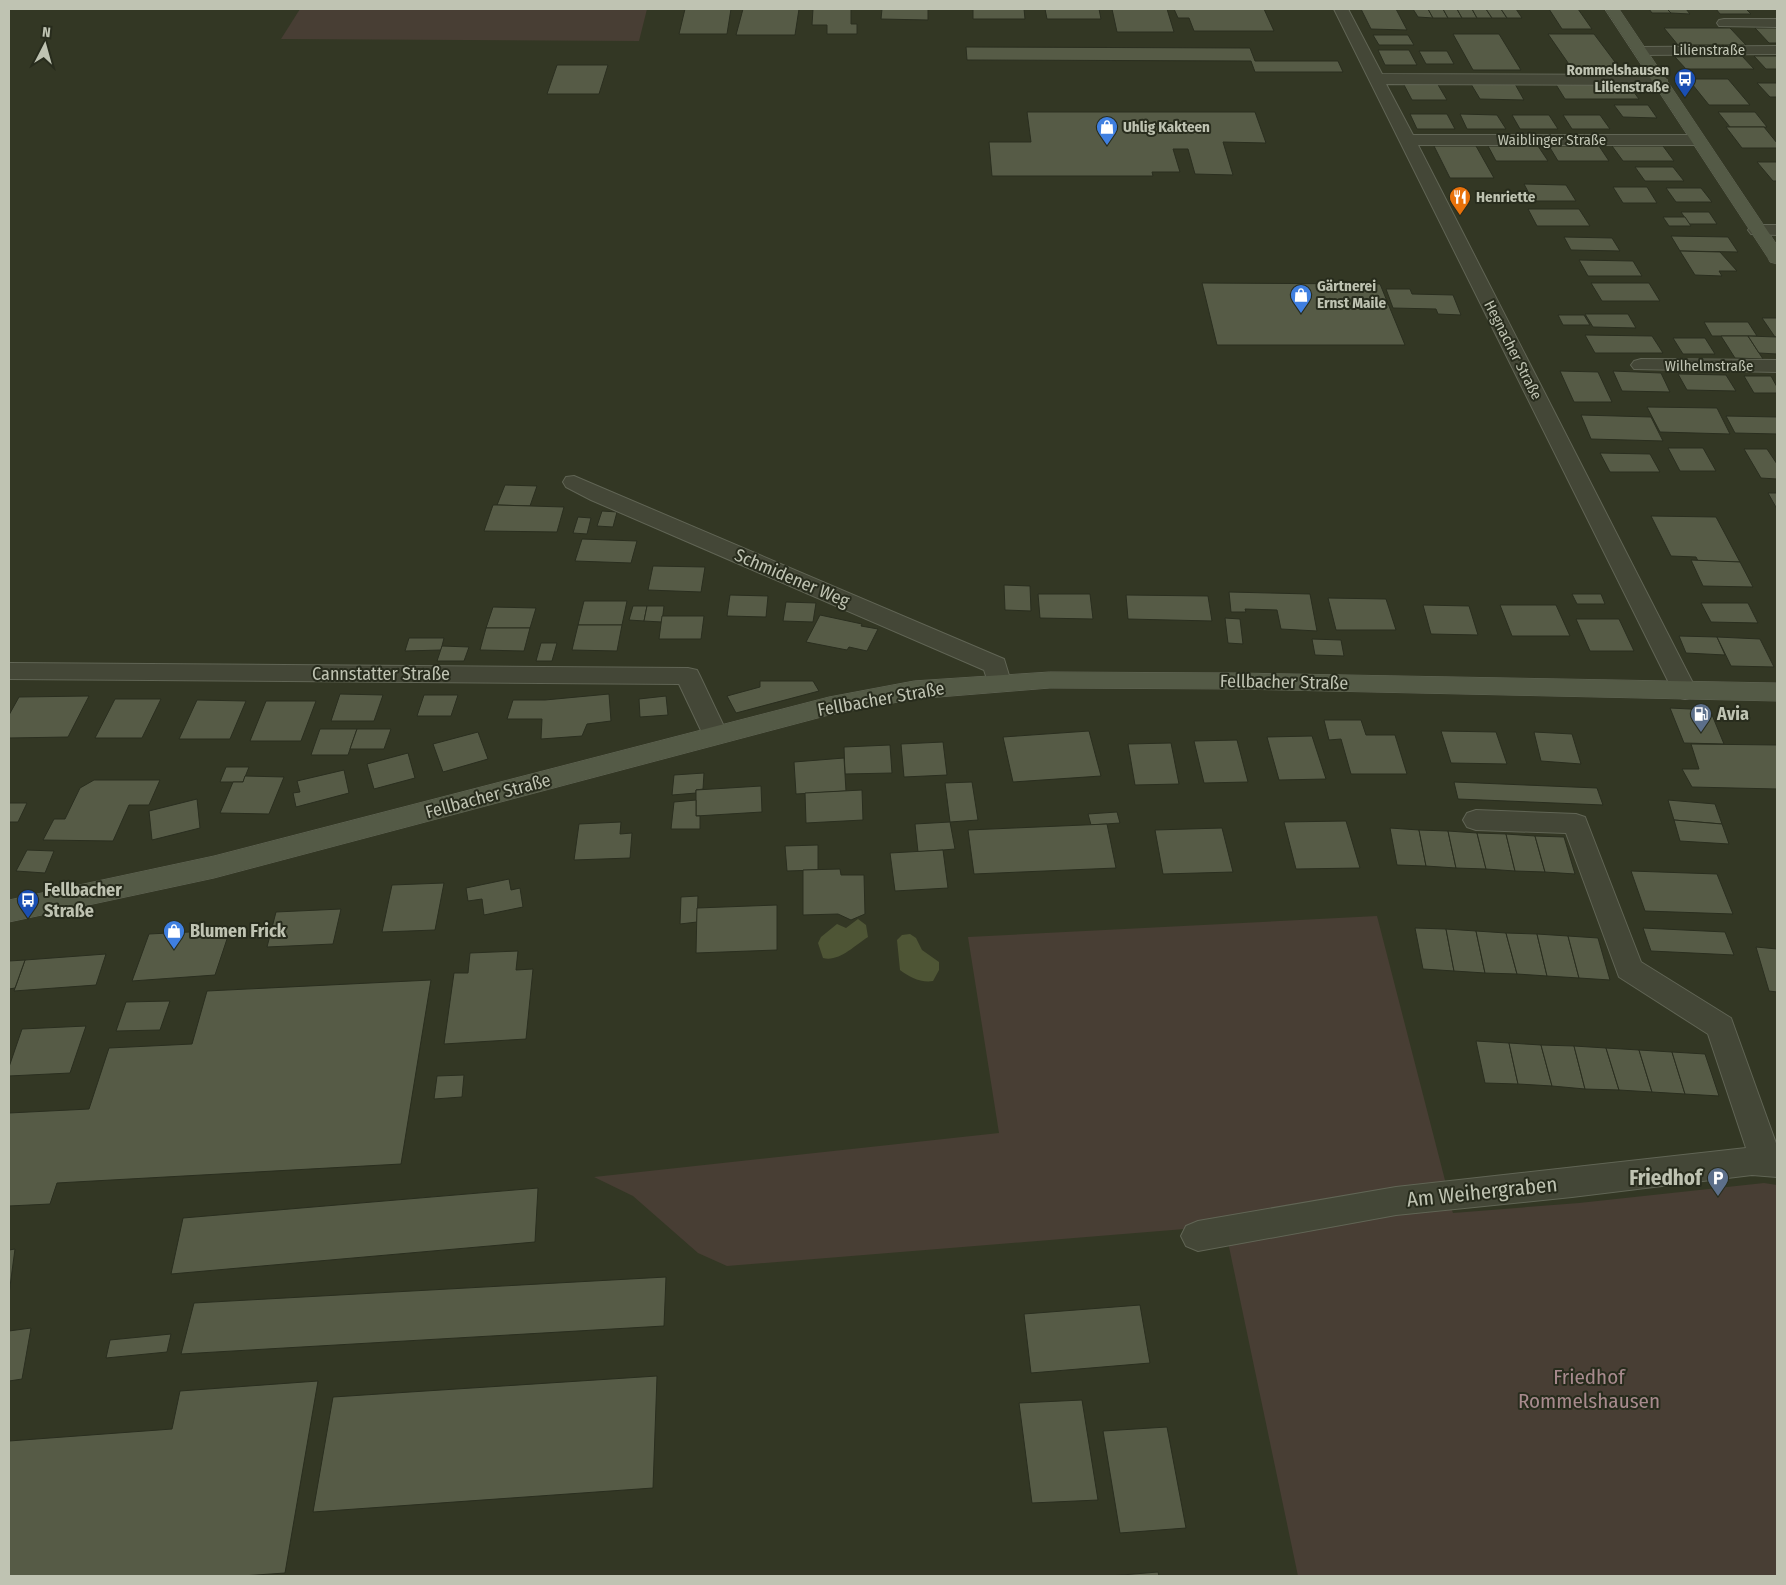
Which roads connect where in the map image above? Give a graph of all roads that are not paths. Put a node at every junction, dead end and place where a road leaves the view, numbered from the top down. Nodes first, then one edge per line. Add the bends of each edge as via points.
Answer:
1 (1341, 9) edge
2 (1612, 9) edge
3 (1724, 22) dead end
4 (1777, 23) edge
5 (1777, 50) edge
6 (1641, 51) junction
7 (1378, 79) junction
8 (1659, 80) junction
9 (1407, 140) junction
10 (1697, 140) junction
11 (1757, 230) junction
12 (1777, 230) edge
13 (1777, 258) edge
14 (1641, 365) dead end
15 (1777, 366) edge
16 (574, 482) dead end
17 (9, 671) edge
18 (1000, 682) junction
19 (1685, 691) junction
20 (1777, 692) edge
21 (715, 735) junction
22 (1476, 820) dead end
23 (9, 911) edge
24 (1772, 1163) edge
25 (1198, 1236) dead end

1 - 7 street, Hegnacher Straße
2 - 6 main road
3 - 4 street
5 - 6 street, Lilienstraße
6 - 8 main road
7 - 8 street
7 - 9 street, Hegnacher Straße
8 - 10 main road
9 - 10 street, Waiblinger Straße
9 - 19 street, Hegnacher Straße
10 - 11 main road
11 - 12 street
11 - 13 main road
14 - 15 street, Wilhelmstraße
16 - 18 street, Schmidener Weg via 995,665
17 - 21 street, Cannstatter Straße via 688,676
18 - 19 main road, Fellbacher Straße via 1237,681
18 - 21 main road, Fellbacher Straße via 904,692 829,706
19 - 20 main road, Fellbacher Straße
21 - 23 main road, Fellbacher Straße via 214,867
22 - 24 street, Am Weihergraben via 1576,824 1629,970 1720,1027
24 - 25 street, Am Weihergraben via 1752,1161 1396,1200

